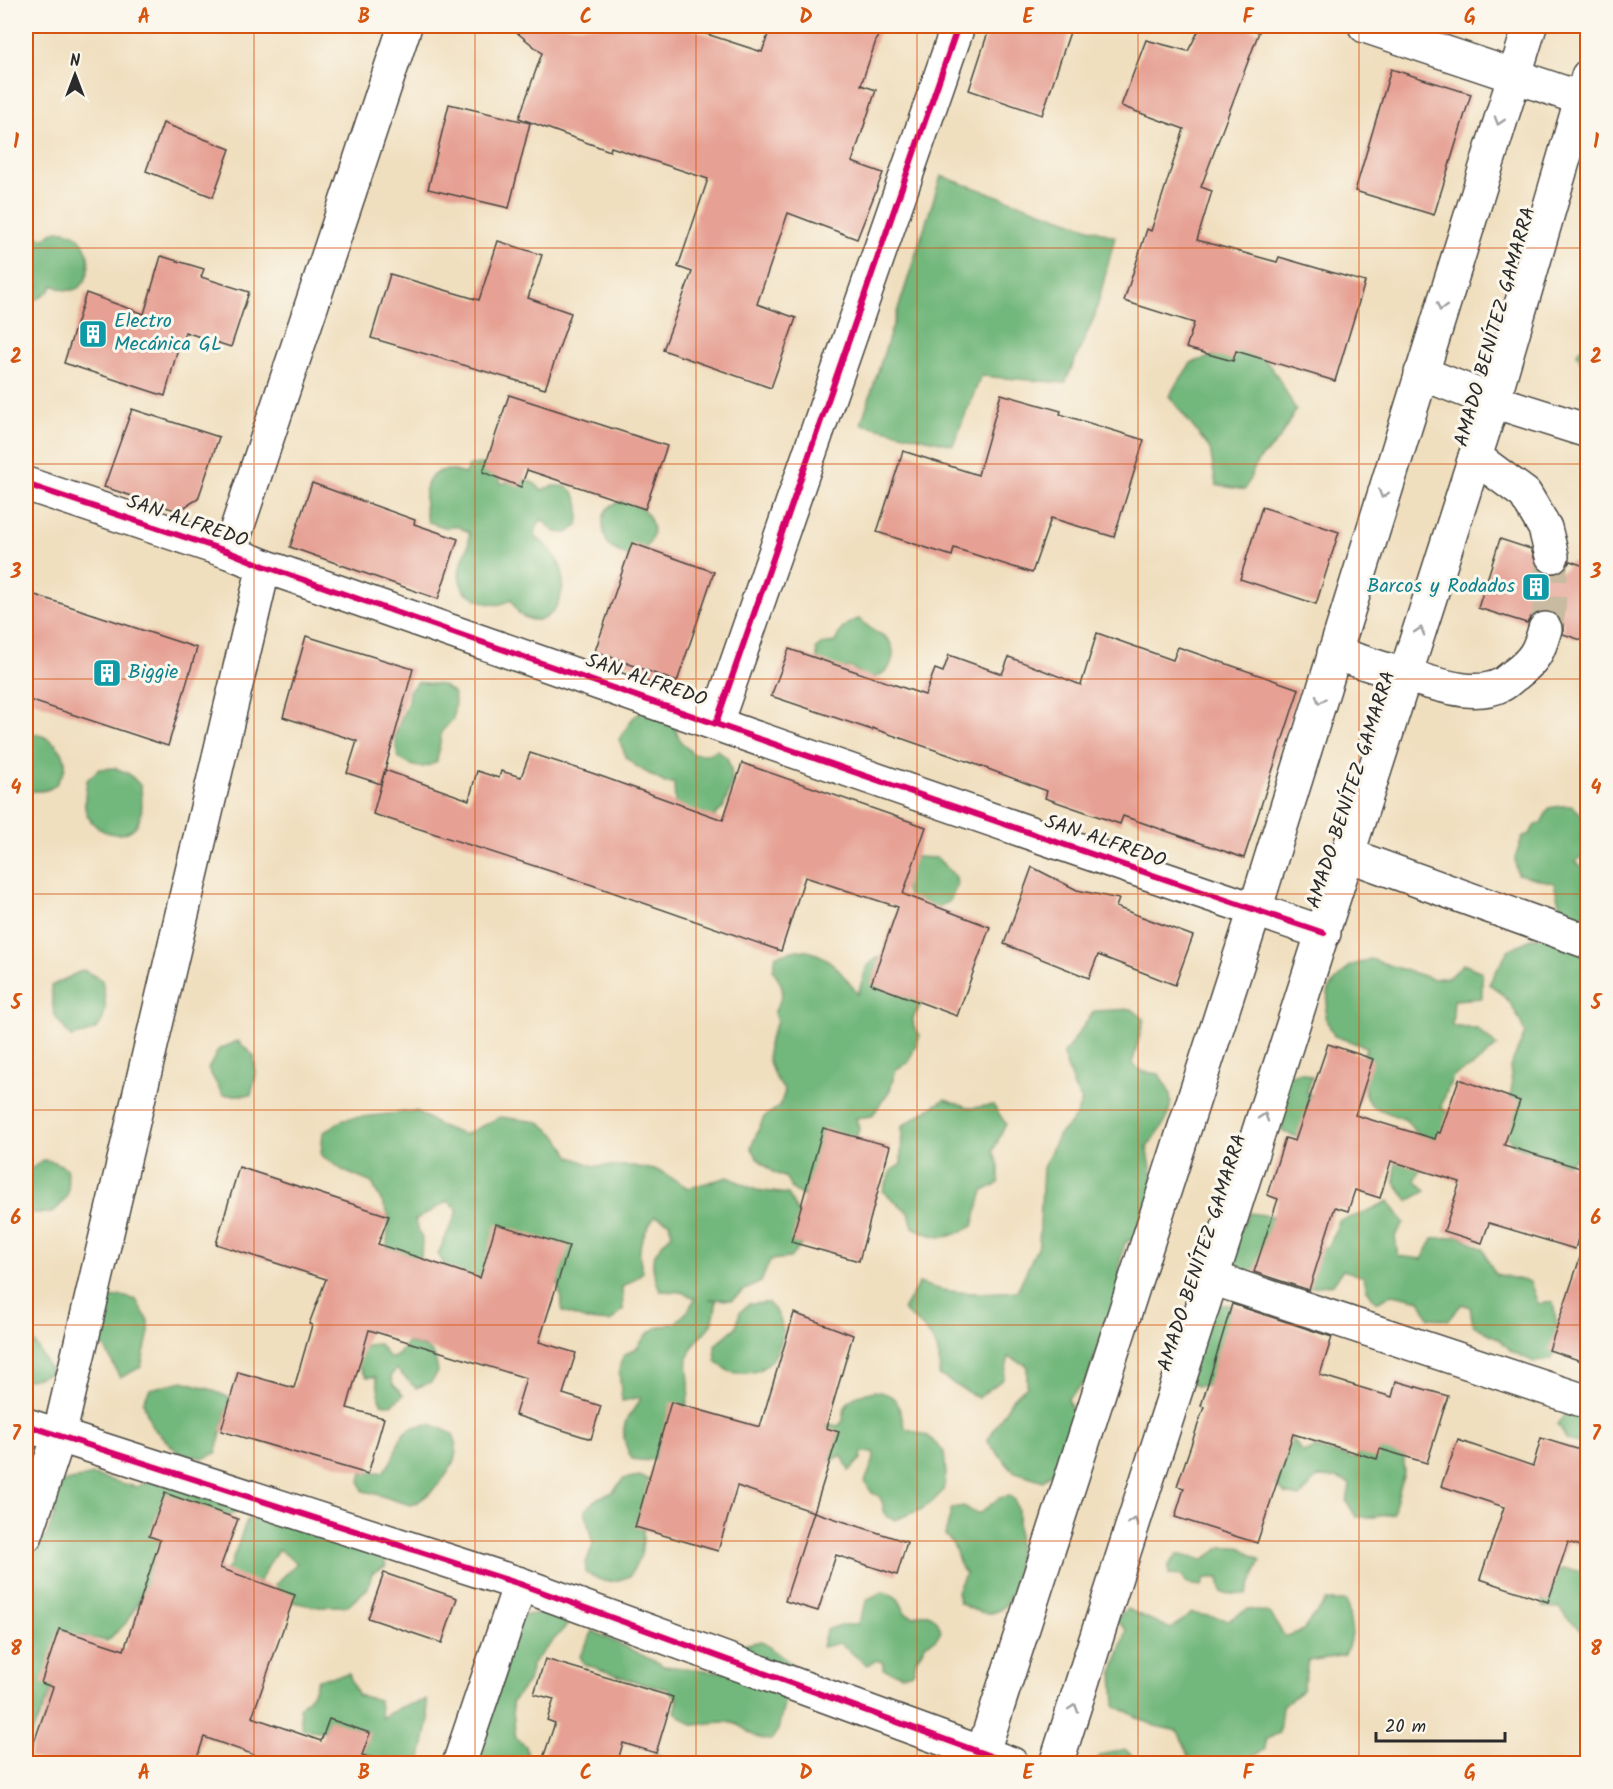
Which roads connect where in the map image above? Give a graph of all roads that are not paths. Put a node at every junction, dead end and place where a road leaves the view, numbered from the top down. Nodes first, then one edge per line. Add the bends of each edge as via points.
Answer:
1 (405, 26) edge
2 (958, 26) edge
3 (1365, 26) edge
4 (1530, 26) edge
5 (1513, 75) junction
6 (1584, 87) edge
7 (1420, 374) junction
8 (1493, 401) junction
9 (1587, 431) edge
10 (1475, 457) junction
11 (26, 484) edge
12 (229, 552) junction
13 (1552, 555) tunnel mouth
14 (264, 566) junction
15 (1545, 629) tunnel mouth
16 (1334, 653) junction
17 (1406, 676) junction
18 (716, 723) junction
19 (1348, 855) junction
20 (1255, 910) junction
21 (1324, 933) junction
22 (1587, 942) edge
23 (1212, 1278) junction
24 (1587, 1402) edge
25 (26, 1425) edge
26 (59, 1436) junction
27 (26, 1535) edge
28 (520, 1584) junction
29 (991, 1760) edge
30 (459, 1764) edge
31 (1056, 1764) edge

1 - 12 street
2 - 18 street
3 - 5 street
4 - 5 street
5 - 6 street
5 -> 7 street
6 - 8 street, AMADO BENÍTEZ GAMARRA
7 - 8 street
7 -> 16 street
8 - 9 street
8 - 10 street, AMADO BENÍTEZ GAMARRA
10 - 13 street via 1525,494 1545,528
17 -> 10 street, AMADO BENÍTEZ GAMARRA
11 - 12 street, SAN ALFREDO
12 - 14 street, SAN ALFREDO
14 - 18 street, SAN ALFREDO
14 - 26 street
15 - 17 street via 1540,650 1501,685 1460,690
16 - 17 street
16 -> 20 street
17 - 19 street, AMADO BENÍTEZ GAMARRA
18 - 20 street, SAN ALFREDO
19 - 21 street, AMADO BENÍTEZ GAMARRA
19 - 22 street
20 - 21 street, SAN ALFREDO
20 - 29 street
23 -> 21 street, AMADO BENÍTEZ GAMARRA
23 - 24 street
31 -> 23 street, AMADO BENÍTEZ GAMARRA
25 - 26 street
26 - 27 street
26 - 28 street
28 - 29 street
28 - 30 street

